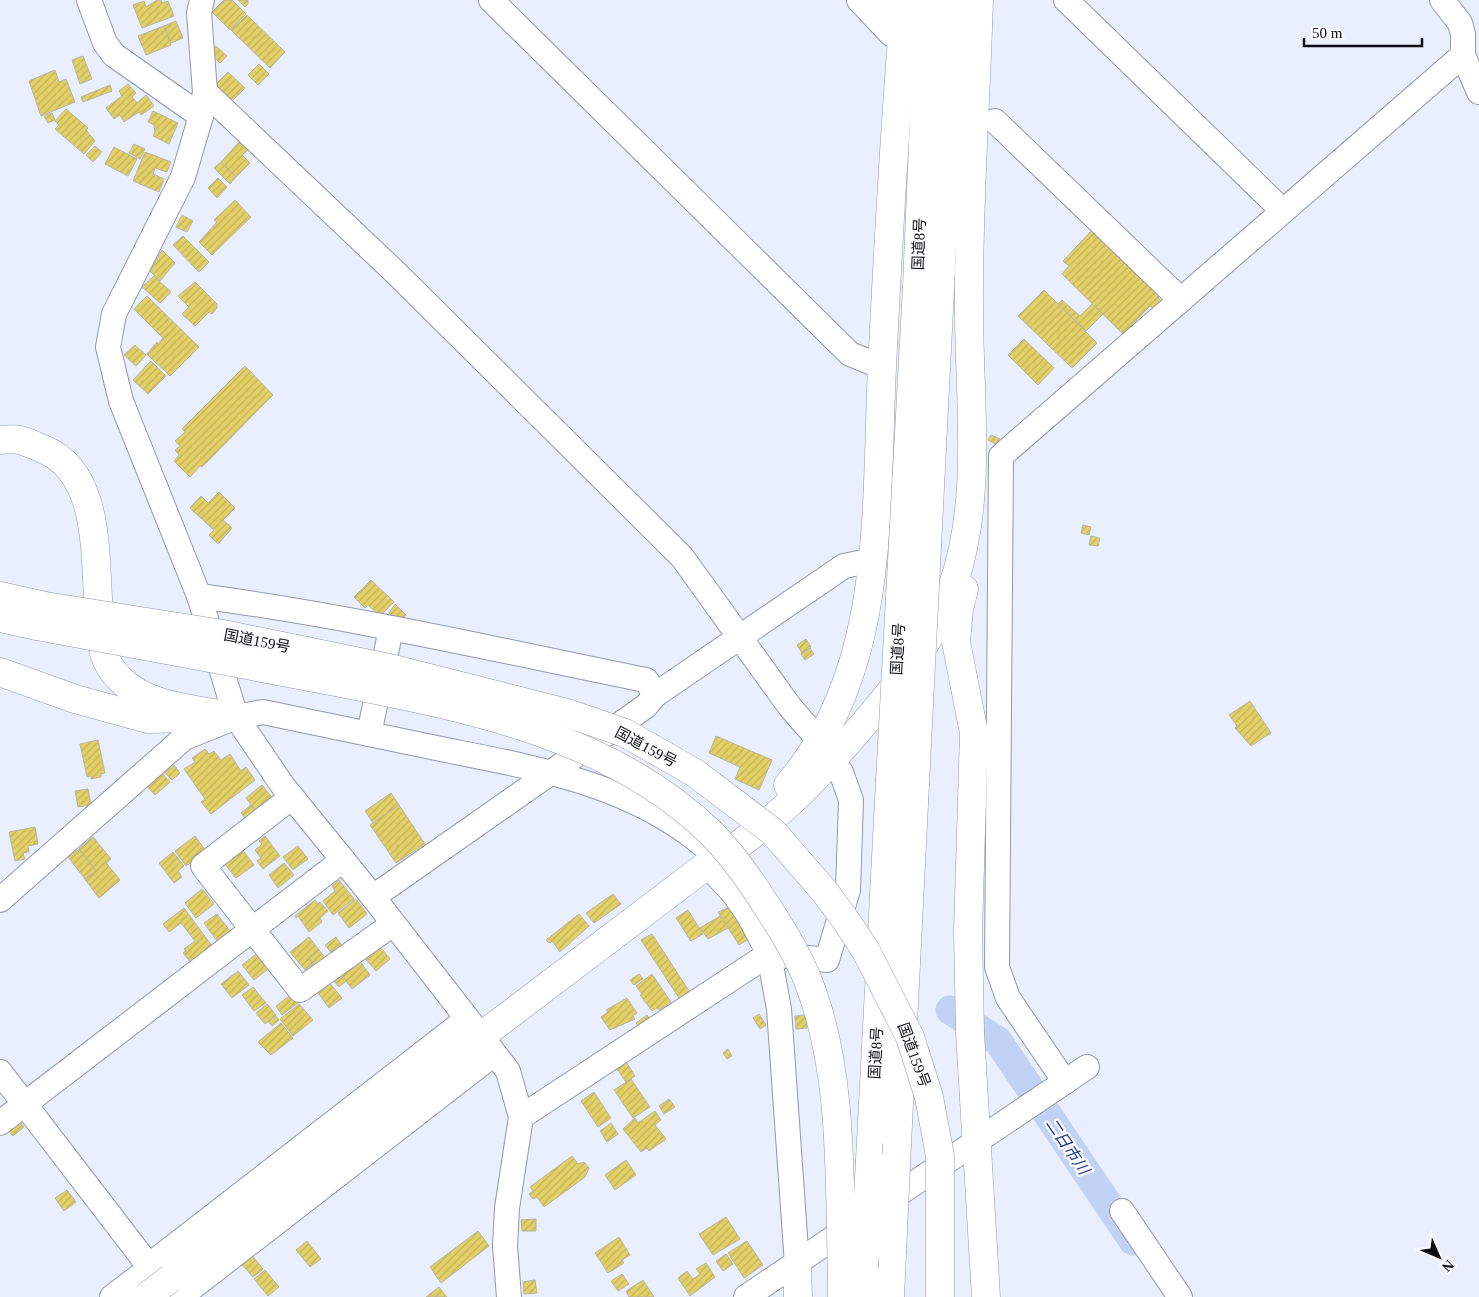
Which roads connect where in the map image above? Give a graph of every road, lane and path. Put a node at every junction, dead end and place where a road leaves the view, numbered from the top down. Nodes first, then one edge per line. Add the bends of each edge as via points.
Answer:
1 (89, 0) edge
2 (202, 0) edge
3 (491, 0) edge
4 (859, 0) edge
5 (953, 0) edge
6 (980, 0) edge
7 (1066, 0) edge
8 (1442, 0) edge
9 (897, 3) edge
10 (903, 36) junction
11 (1463, 55) junction
12 (205, 92) junction
13 (1479, 92) edge
14 (201, 116) junction
15 (982, 120) junction
16 (1283, 211) junction
17 (929, 288) junction
18 (1181, 300) junction
19 (882, 367) junction
20 (0, 440) edge
21 (970, 495) junction
22 (874, 560) junction
23 (0, 596) edge
24 (199, 596) junction
25 (41, 616) junction
26 (0, 618) edge
27 (391, 629) junction
28 (741, 636) junction
29 (0, 672) edge
30 (655, 695) junction
31 (236, 717) junction
32 (810, 730) dead end
33 (369, 734) junction
34 (554, 772) junction
35 (841, 772) dead end
36 (903, 783) junction
37 (292, 797) junction
38 (705, 855) junction
39 (343, 860) junction
40 (373, 897) junction
41 (0, 900) edge
42 (393, 924) junction
43 (253, 929) junction
44 (769, 954) junction
45 (480, 1037) junction
46 (1087, 1067) dead end
47 (0, 1072) edge
48 (1057, 1088) junction
49 (25, 1104) junction
50 (521, 1117) junction
51 (0, 1123) edge
52 (975, 1141) junction
53 (261, 1207) junction
54 (1122, 1211) dead end
55 (797, 1264) junction
56 (849, 1281) edge
57 (168, 1285) edge
58 (112, 1297) edge
59 (146, 1297) edge
60 (509, 1297) edge
61 (746, 1297) edge
62 (798, 1297) edge
63 (863, 1297) edge
64 (890, 1297) edge
65 (940, 1297) edge
66 (986, 1297) edge
67 (1180, 1297) edge

1 - 14 street via 105,43 114,55
2 - 12 street
3 - 19 street via 850,354
4 - 10 street via 891,34
5 - 17 highway, 国道8号
6 - 15 highway
7 - 16 street
8 - 11 street via 1460,23 1464,34
9 - 10 highway
9 - 17 highway, 国道8号
10 - 19 highway
11 - 13 street
11 - 16 street
12 - 14 street
12 - 28 street via 396,273 675,550
14 - 24 street via 183,176 114,314 108,347 121,401
15 - 18 street via 995,109 1032,144 1029,155
15 - 21 highway via 968,308
16 - 18 street
17 - 36 highway, 国道8号, bridge
18 - 48 street via 1001,456 997,966 1008,998
19 - 22 highway
20 - 31 highway via 16,437 59,455 78,478 88,505 93,534 104,658 119,678 144,698
21 - 38 highway via 954,584 936,626 902,679 789,806 738,847
21 - 52 highway via 973,542 959,609 956,642 974,733 968,932
22 - 28 street via 844,566
22 - 38 highway via 854,664 831,724 803,768 776,800
23 - 25 highway, 国道159号
24 - 27 street via 261,604
24 - 31 street
25 - 26 highway, 国道159号
25 - 56 highway, 国道159号, bridge via 476,712 560,738 613,763 674,801 711,833 750,879 791,944 808,982 824,1034 832,1079
25 - 65 highway, 国道159号, bridge via 223,634 385,667 567,713 625,733 688,768 765,826 826,892 847,922 866,951 910,1037 928,1097 940,1156
27 - 30 street via 646,680
27 - 33 street
28 - 30 street
28 - 32 street via 790,707
29 - 31 highway via 75,699 148,719
30 - 34 street via 646,706
31 - 33 street via 263,712
31 - 37 street
31 - 41 street via 184,738
33 - 34 street
34 - 38 street via 613,792 666,817
34 - 40 street
35 - 44 street via 851,800 848,890 828,960
36 - 56 highway, 国道8号, bridge via 870,1160
36 - 64 highway, 国道8号, bridge via 897,1144
37 - 39 street
37 - 43 street via 203,866
38 - 44 street via 749,916
38 - 45 highway
39 - 40 street
39 - 43 street
40 - 42 street
42 - 43 street via 300,990
42 - 45 street
43 - 49 street
44 - 50 street
44 - 55 street via 779,1009
45 - 50 street via 508,1071
45 - 53 street
45 - 53 street
45 - 57 highway
46 - 48 street
47 - 49 street
48 - 52 street
49 - 51 street
49 - 57 street
50 - 60 street via 507,1208 505,1246
52 - 55 street
52 - 66 highway
53 - 57 street
53 - 57 street
54 - 67 street
55 - 61 street
55 - 62 highway
56 - 63 highway, 国道8号
57 - 58 street
57 - 59 highway, bridge

